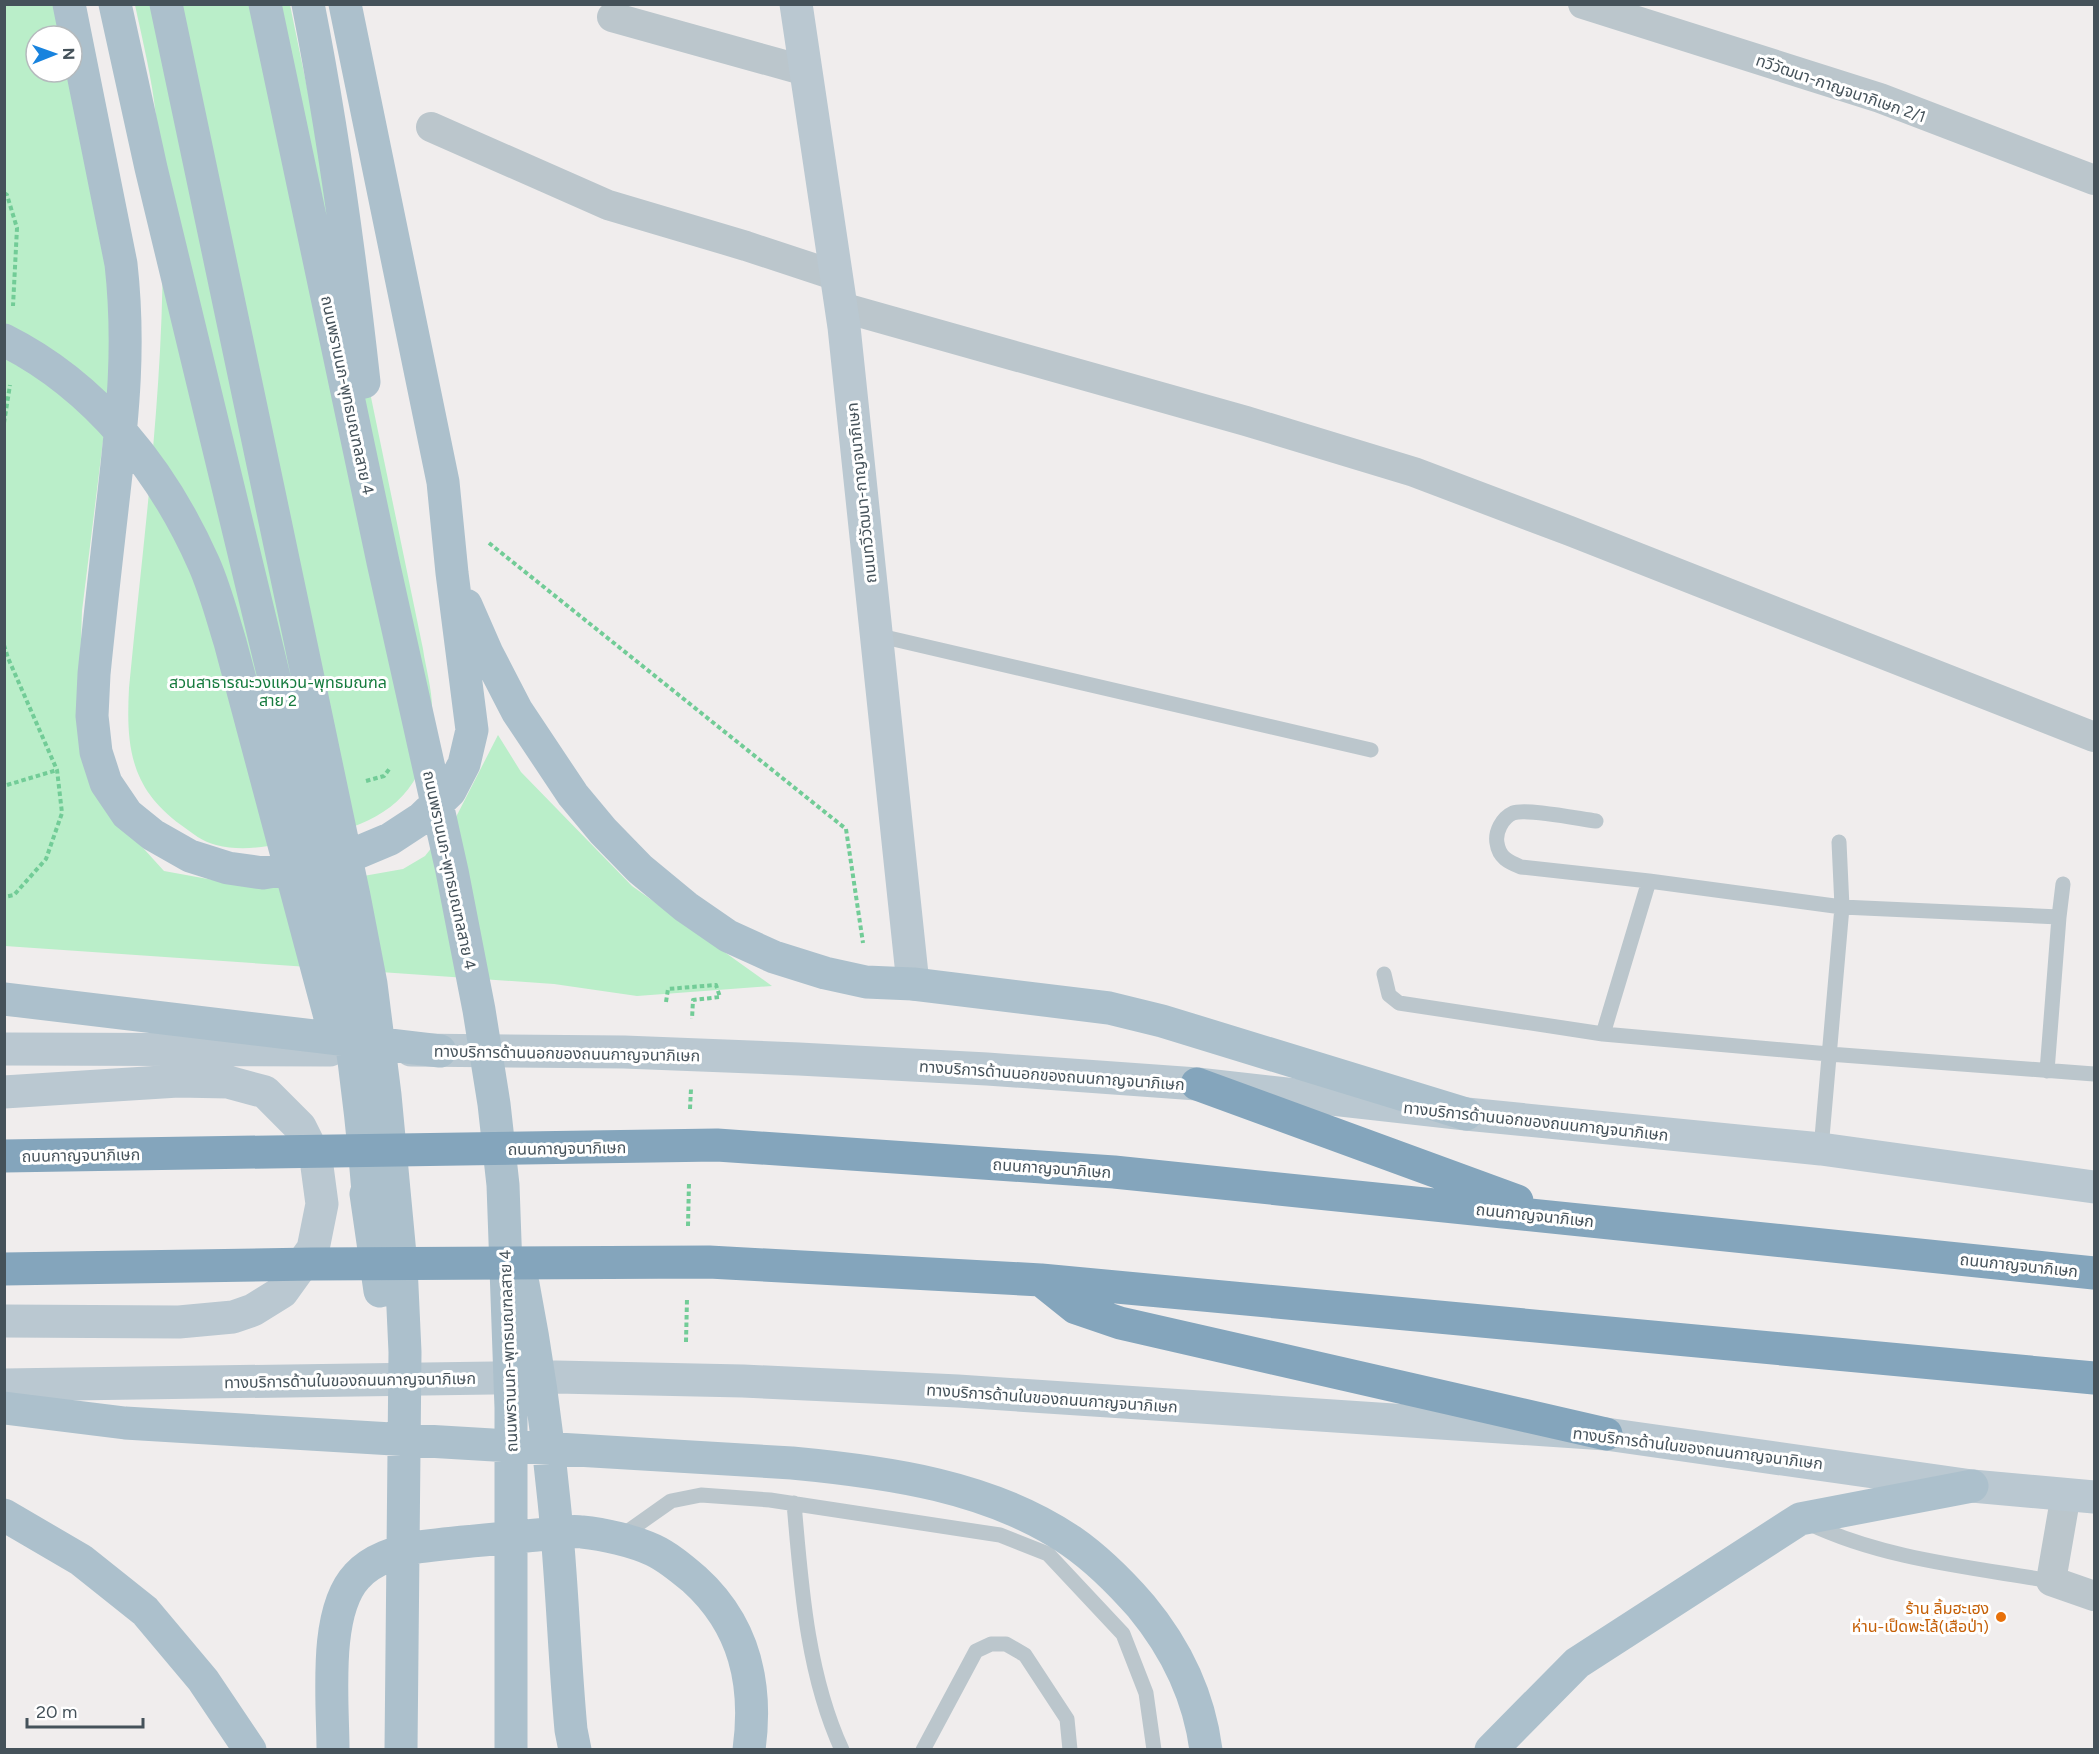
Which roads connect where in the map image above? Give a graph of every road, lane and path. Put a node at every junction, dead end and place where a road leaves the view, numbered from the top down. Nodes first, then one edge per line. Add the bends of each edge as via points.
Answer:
1 (69, 4) edge
2 (115, 4) edge
3 (166, 4) edge
4 (265, 4) edge
5 (308, 4) edge
6 (345, 4) edge
7 (796, 4) edge
8 (1583, 4) edge
9 (612, 17) dead end
10 (806, 71) junction
11 (431, 127) dead end
12 (2094, 180) edge
13 (839, 292) junction
14 (4, 340) edge
15 (489, 543) dead end
16 (383, 562) junction
17 (452, 573) junction
18 (876, 635) junction
19 (4, 645) edge
20 (2094, 737) edge
21 (1371, 750) dead end
22 (98, 757) junction
23 (396, 761) dead end
24 (57, 770) junction
25 (361, 782) dead end
26 (7, 785) dead end
27 (1596, 821) dead end
28 (1839, 842) dead end
29 (1649, 881) junction
30 (2063, 885) dead end
31 (4, 897) edge
32 (1842, 907) junction
33 (2059, 917) junction
34 (864, 951) dead end
35 (1384, 974) dead end
36 (913, 984) junction
37 (4, 999) edge
38 (666, 1002) dead end
39 (692, 1024) dead end
40 (1603, 1034) junction
41 (4, 1049) edge
42 (440, 1051) junction
43 (1829, 1054) junction
44 (2047, 1071) junction
45 (2094, 1074) edge
46 (691, 1083) dead end
47 (1197, 1084) junction
48 (4, 1092) edge
49 (1466, 1114) junction
50 (690, 1118) dead end
51 (1821, 1149) junction
52 (4, 1156) edge
53 (689, 1177) dead end
54 (2094, 1182) edge
55 (503, 1185) junction
56 (370, 1215) junction
57 (1563, 1218) junction
58 (688, 1236) dead end
59 (4, 1269) edge
60 (2094, 1273) edge
61 (1041, 1280) junction
62 (687, 1295) dead end
63 (4, 1321) edge
64 (686, 1354) dead end
65 (2094, 1378) edge
66 (4, 1385) edge
67 (4, 1407) edge
68 (1606, 1434) junction
69 (404, 1459) junction
70 (1972, 1486) junction
71 (2080, 1496) edge
72 (794, 1503) junction
73 (4, 1515) edge
74 (1800, 1519) junction
75 (617, 1539) junction
76 (2050, 1581) junction
77 (2094, 1596) edge
78 (250, 1749) edge
79 (333, 1749) edge
80 (401, 1749) edge
81 (512, 1749) edge
82 (575, 1749) edge
83 (749, 1749) edge
84 (842, 1749) edge
85 (923, 1749) edge
86 (1070, 1749) edge
87 (1154, 1749) edge
88 (1206, 1749) edge
89 (1491, 1749) edge

1 - 22 main road via 122,264 126,306 124,396 94,674 92,716
2 - 56 main road via 330,909 355,1057
3 - 69 main road via 371,984 400,1253 405,1352
4 - 16 main road, ถนนพรานนก-พุทธมณฑลสาย 4
5 - 16 main road via 348,246
6 - 17 main road via 443,482
7 - 10 main road, ถนนทวีวัฒนา-กาญจนาภิเษก
8 - 12 street, ทวีวัฒนา-กาญจนาภิเษก 2/1 via 1880,98
9 - 10 street
10 - 13 main road, ถนนทวีวัฒนา-กาญจนาภิเษก
11 - 13 street via 608,205 746,246
13 - 18 main road, ถนนทวีวัฒนา-กาญจนาภิเษก
13 - 20 street via 1414,472
14 - 56 main road via 43,361 114,423 164,490 204,565 230,642 330,1015
15 - 34 path via 846,829
16 - 55 main road, ถนนพรานนก-พุทธมณฑลสาย 4 via 477,998
17 - 22 main road via 472,730 464,764 450,791 422,818 390,839 340,860 263,873 228,868 190,856 153,835 127,814 106,783
17 - 36 main road via 487,653 523,720 573,795 640,869 728,936 774,957 866,982
18 - 21 lane
18 - 36 main road, ถนนทวีวัฒนา-กาญจนาภิเษก
19 - 24 path
22 - 24 path
23 - 25 path via 384,776
24 - 26 path
24 - 31 path via 62,813 46,859 14,895
27 - 29 lane via 1515,812 1502,821 1496,840 1499,854 1521,867
28 - 32 lane
29 - 32 lane
29 - 40 lane
30 - 33 lane
32 - 33 lane
32 - 43 lane
33 - 44 lane
35 - 40 lane via 1389,995 1399,1003
36 - 49 main road via 1109,1008
37 - 42 main road
38 - 39 path via 668,989 717,985 720,997 693,1000
40 - 43 lane
41 - 42 main road, ทางบริการด้านนอกของถนนกาญจนาภิเษก
42 - 47 main road, ทางบริการด้านนอกของถนนกาญจนาภิเษก via 624,1052 799,1059
43 - 44 lane
43 - 51 lane
44 - 45 lane
46 - 50 path
47 - 49 main road, ทางบริการด้านนอกของถนนกาญจนาภิเษก
47 - 57 highway
48 - 63 main road via 178,1081 228,1082 265,1092 300,1127 316,1159 322,1204 314,1249 282,1292 253,1310 233,1317 179,1322
49 - 51 main road, ทางบริการด้านนอกของถนนกาญจนาภิเษก
51 - 54 main road, ทางบริการด้านนอกของถนนกาญจนาภิเษก
52 - 57 highway, ถนนกาญจนาภิเษก via 717,1145 1114,1172
53 - 58 path
55 - 81 main road, ถนนพรานนก-พุทธมณฑลสาย 4 via 511,1408
55 - 82 main road via 534,1340 546,1427
56 - 69 main road
57 - 60 highway, ถนนกาญจนาภิเษก
59 - 61 highway via 709,1262
61 - 65 highway
61 - 68 highway via 1076,1308 1120,1323
62 - 64 path
66 - 68 main road, ทางบริการด้านในของถนนกาญจนาภิเษก via 556,1377 742,1381 958,1391
67 - 88 main road via 125,1423 792,1463 860,1470 978,1497 1022,1514 1071,1541 1119,1580 1177,1657 1196,1702
68 - 70 main road, ทางบริการด้านในของถนนกาญจนาภิเษก
69 - 80 main road
70 - 71 main road, ทางบริการด้านในของถนนกาญจนาภิเษก
70 - 74 main road
71 - 76 street
72 - 75 lane via 700,1495 671,1501
72 - 84 lane via 801,1592 820,1688
72 - 87 lane via 1000,1535 1048,1554 1123,1634 1146,1693
73 - 78 main road via 81,1560 145,1611 203,1680
74 - 76 lane via 1840,1538 1916,1557
74 - 89 main road via 1577,1663
75 - 79 main road via 580,1532 418,1547 395,1552 357,1575 336,1618
75 - 83 main road via 652,1550 681,1568 724,1613 739,1640 747,1666 752,1727
76 - 77 street
85 - 86 lane via 976,1651 991,1644 1006,1644 1025,1655 1067,1719

